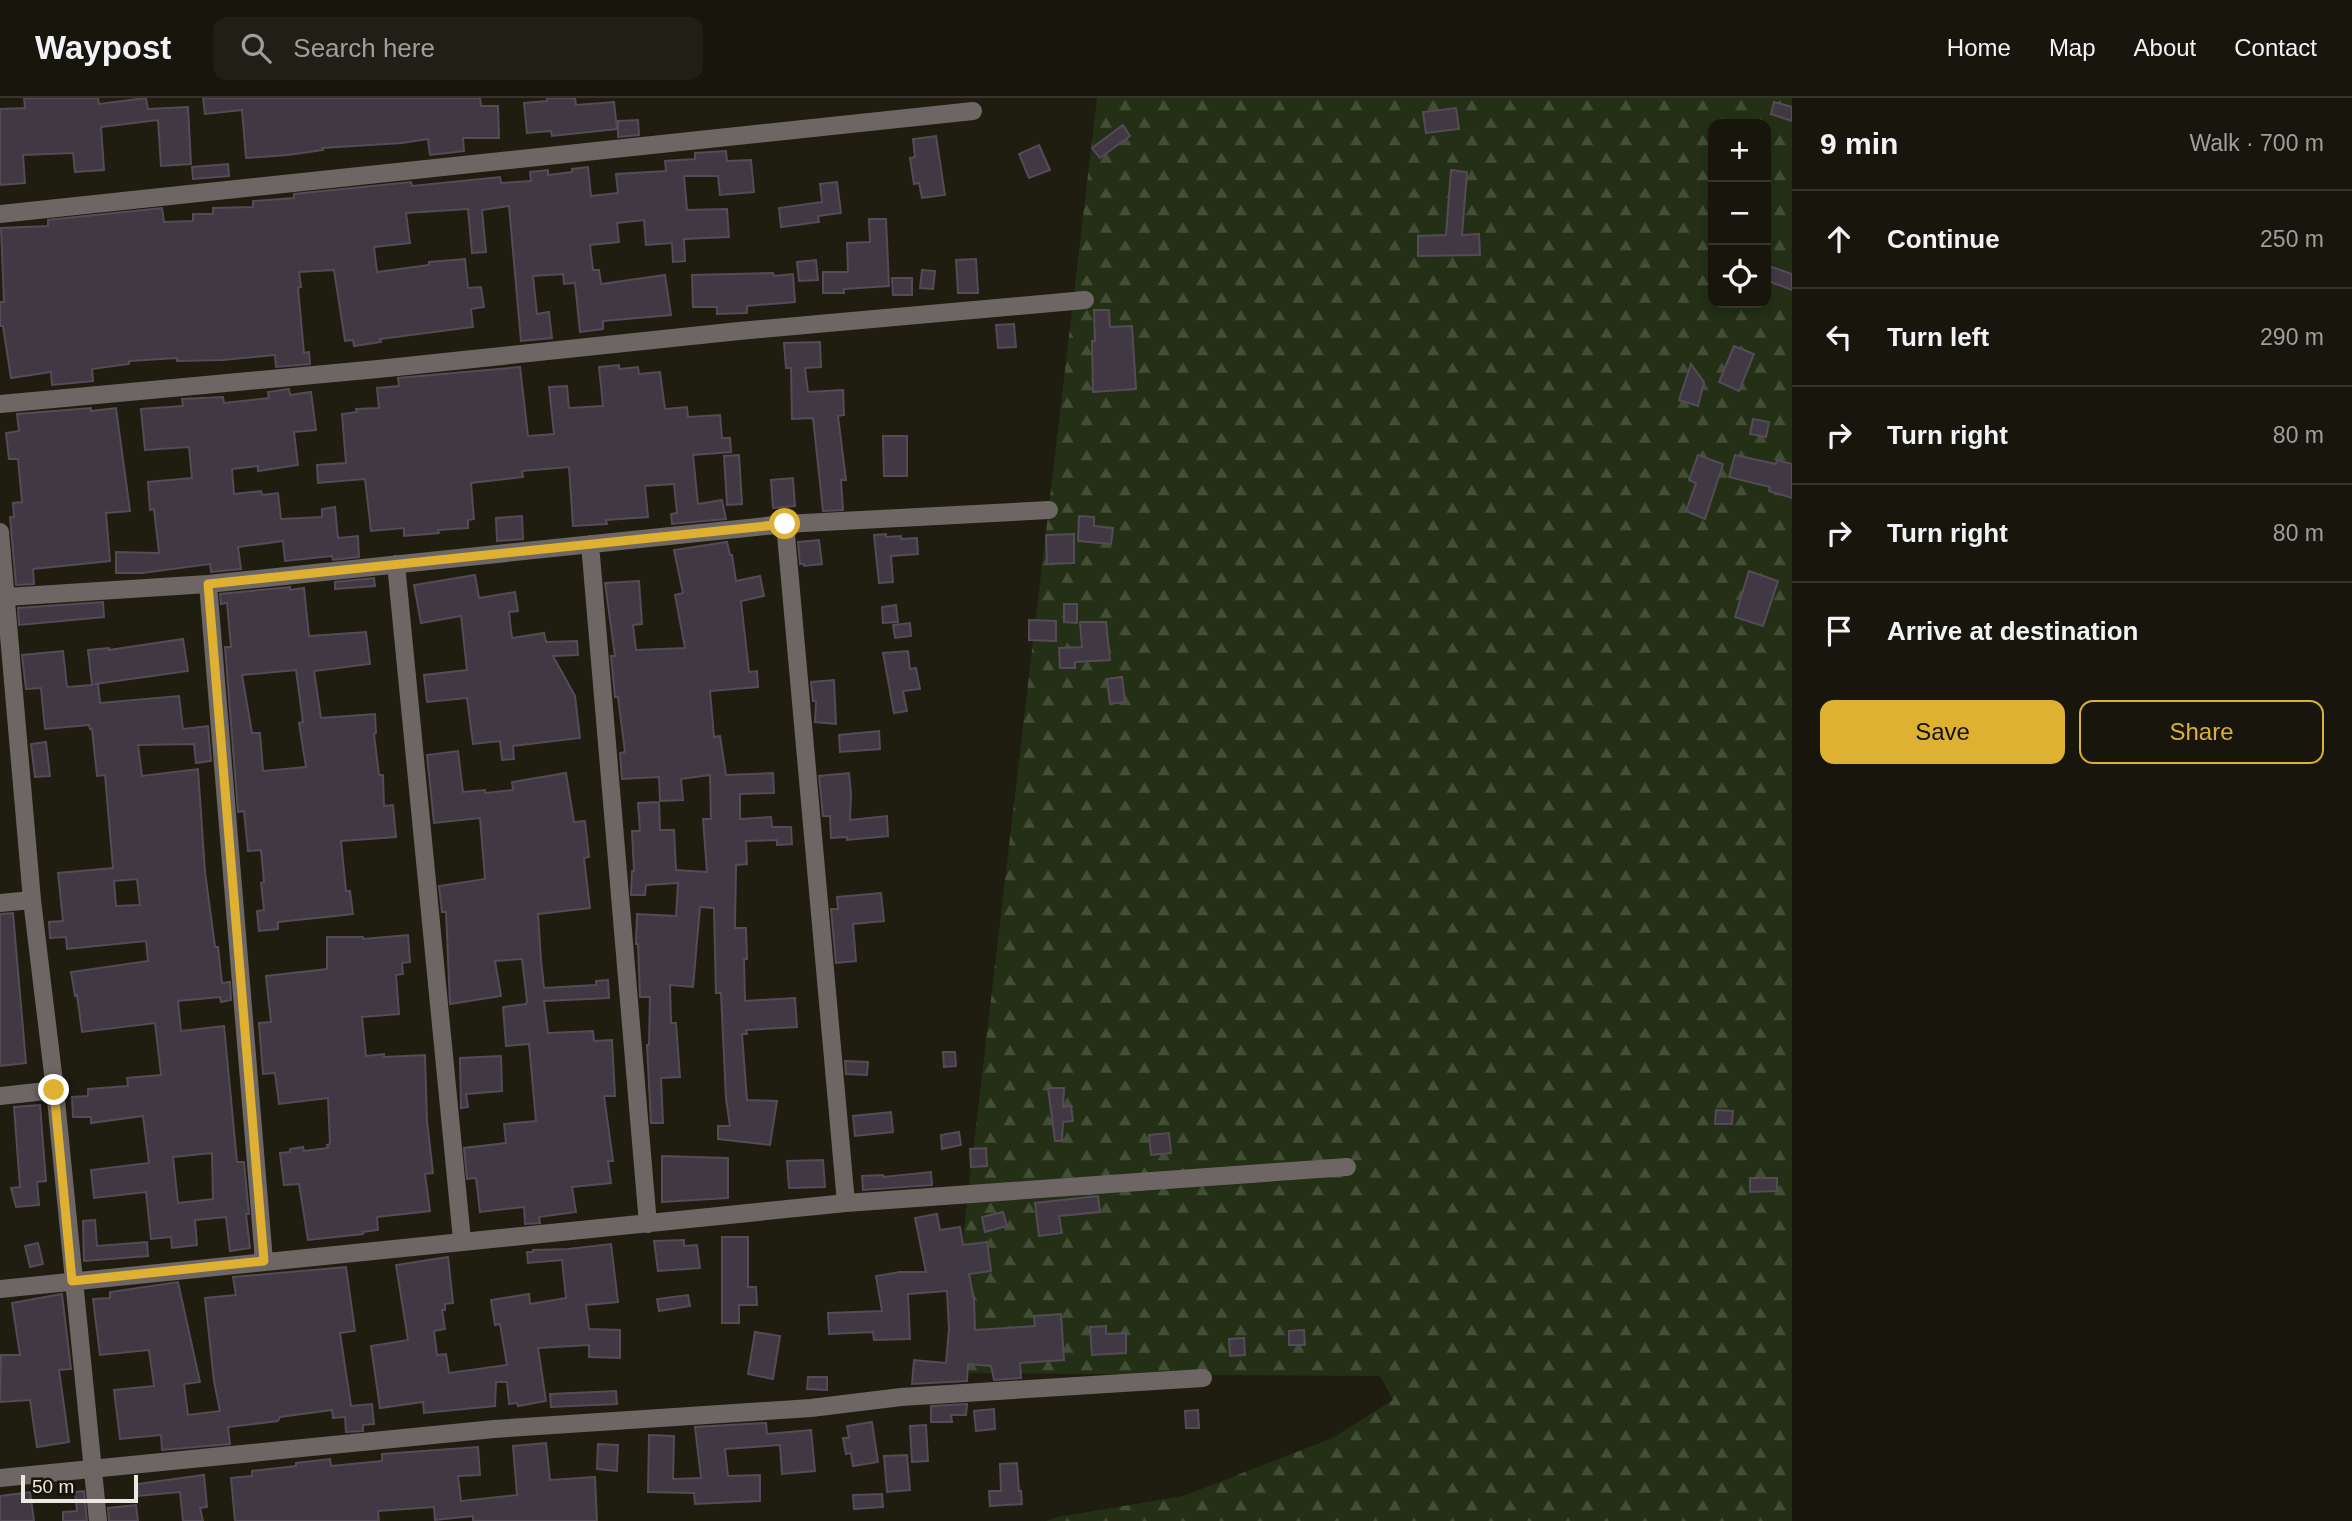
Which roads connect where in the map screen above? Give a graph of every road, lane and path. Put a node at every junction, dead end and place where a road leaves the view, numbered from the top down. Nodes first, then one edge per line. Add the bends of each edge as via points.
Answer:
1 (973, 111) dead end
2 (0, 214) edge
3 (1085, 300) dead end
4 (0, 404) edge
5 (1049, 510) dead end
6 (785, 524) junction
7 (0, 532) edge
8 (590, 544) junction
9 (396, 564) junction
10 (208, 584) junction
11 (6, 597) junction
12 (8, 701) edge
13 (32, 900) junction
14 (0, 903) edge
15 (54, 1090) junction
16 (0, 1096) edge
17 (1347, 1167) dead end
18 (846, 1203) junction
19 (648, 1224) junction
20 (462, 1240) junction
21 (264, 1261) junction
22 (72, 1281) junction
23 (0, 1289) edge
24 (1203, 1378) dead end
25 (93, 1468) junction
26 (0, 1478) edge
27 (98, 1521) edge

1 - 2 street
3 - 4 street
5 - 6 street
6 - 8 street
6 - 18 street
7 - 11 street
8 - 9 street
8 - 19 street
9 - 10 street
9 - 20 street
10 - 11 street
10 - 21 street
11 - 12 street
12 - 13 street
13 - 14 street
13 - 15 street
15 - 16 street
15 - 22 street
17 - 18 street
18 - 19 street
19 - 20 street
20 - 21 street
21 - 22 street
22 - 23 street
22 - 25 street
24 - 25 street via 494,1429
25 - 26 street
25 - 27 street

